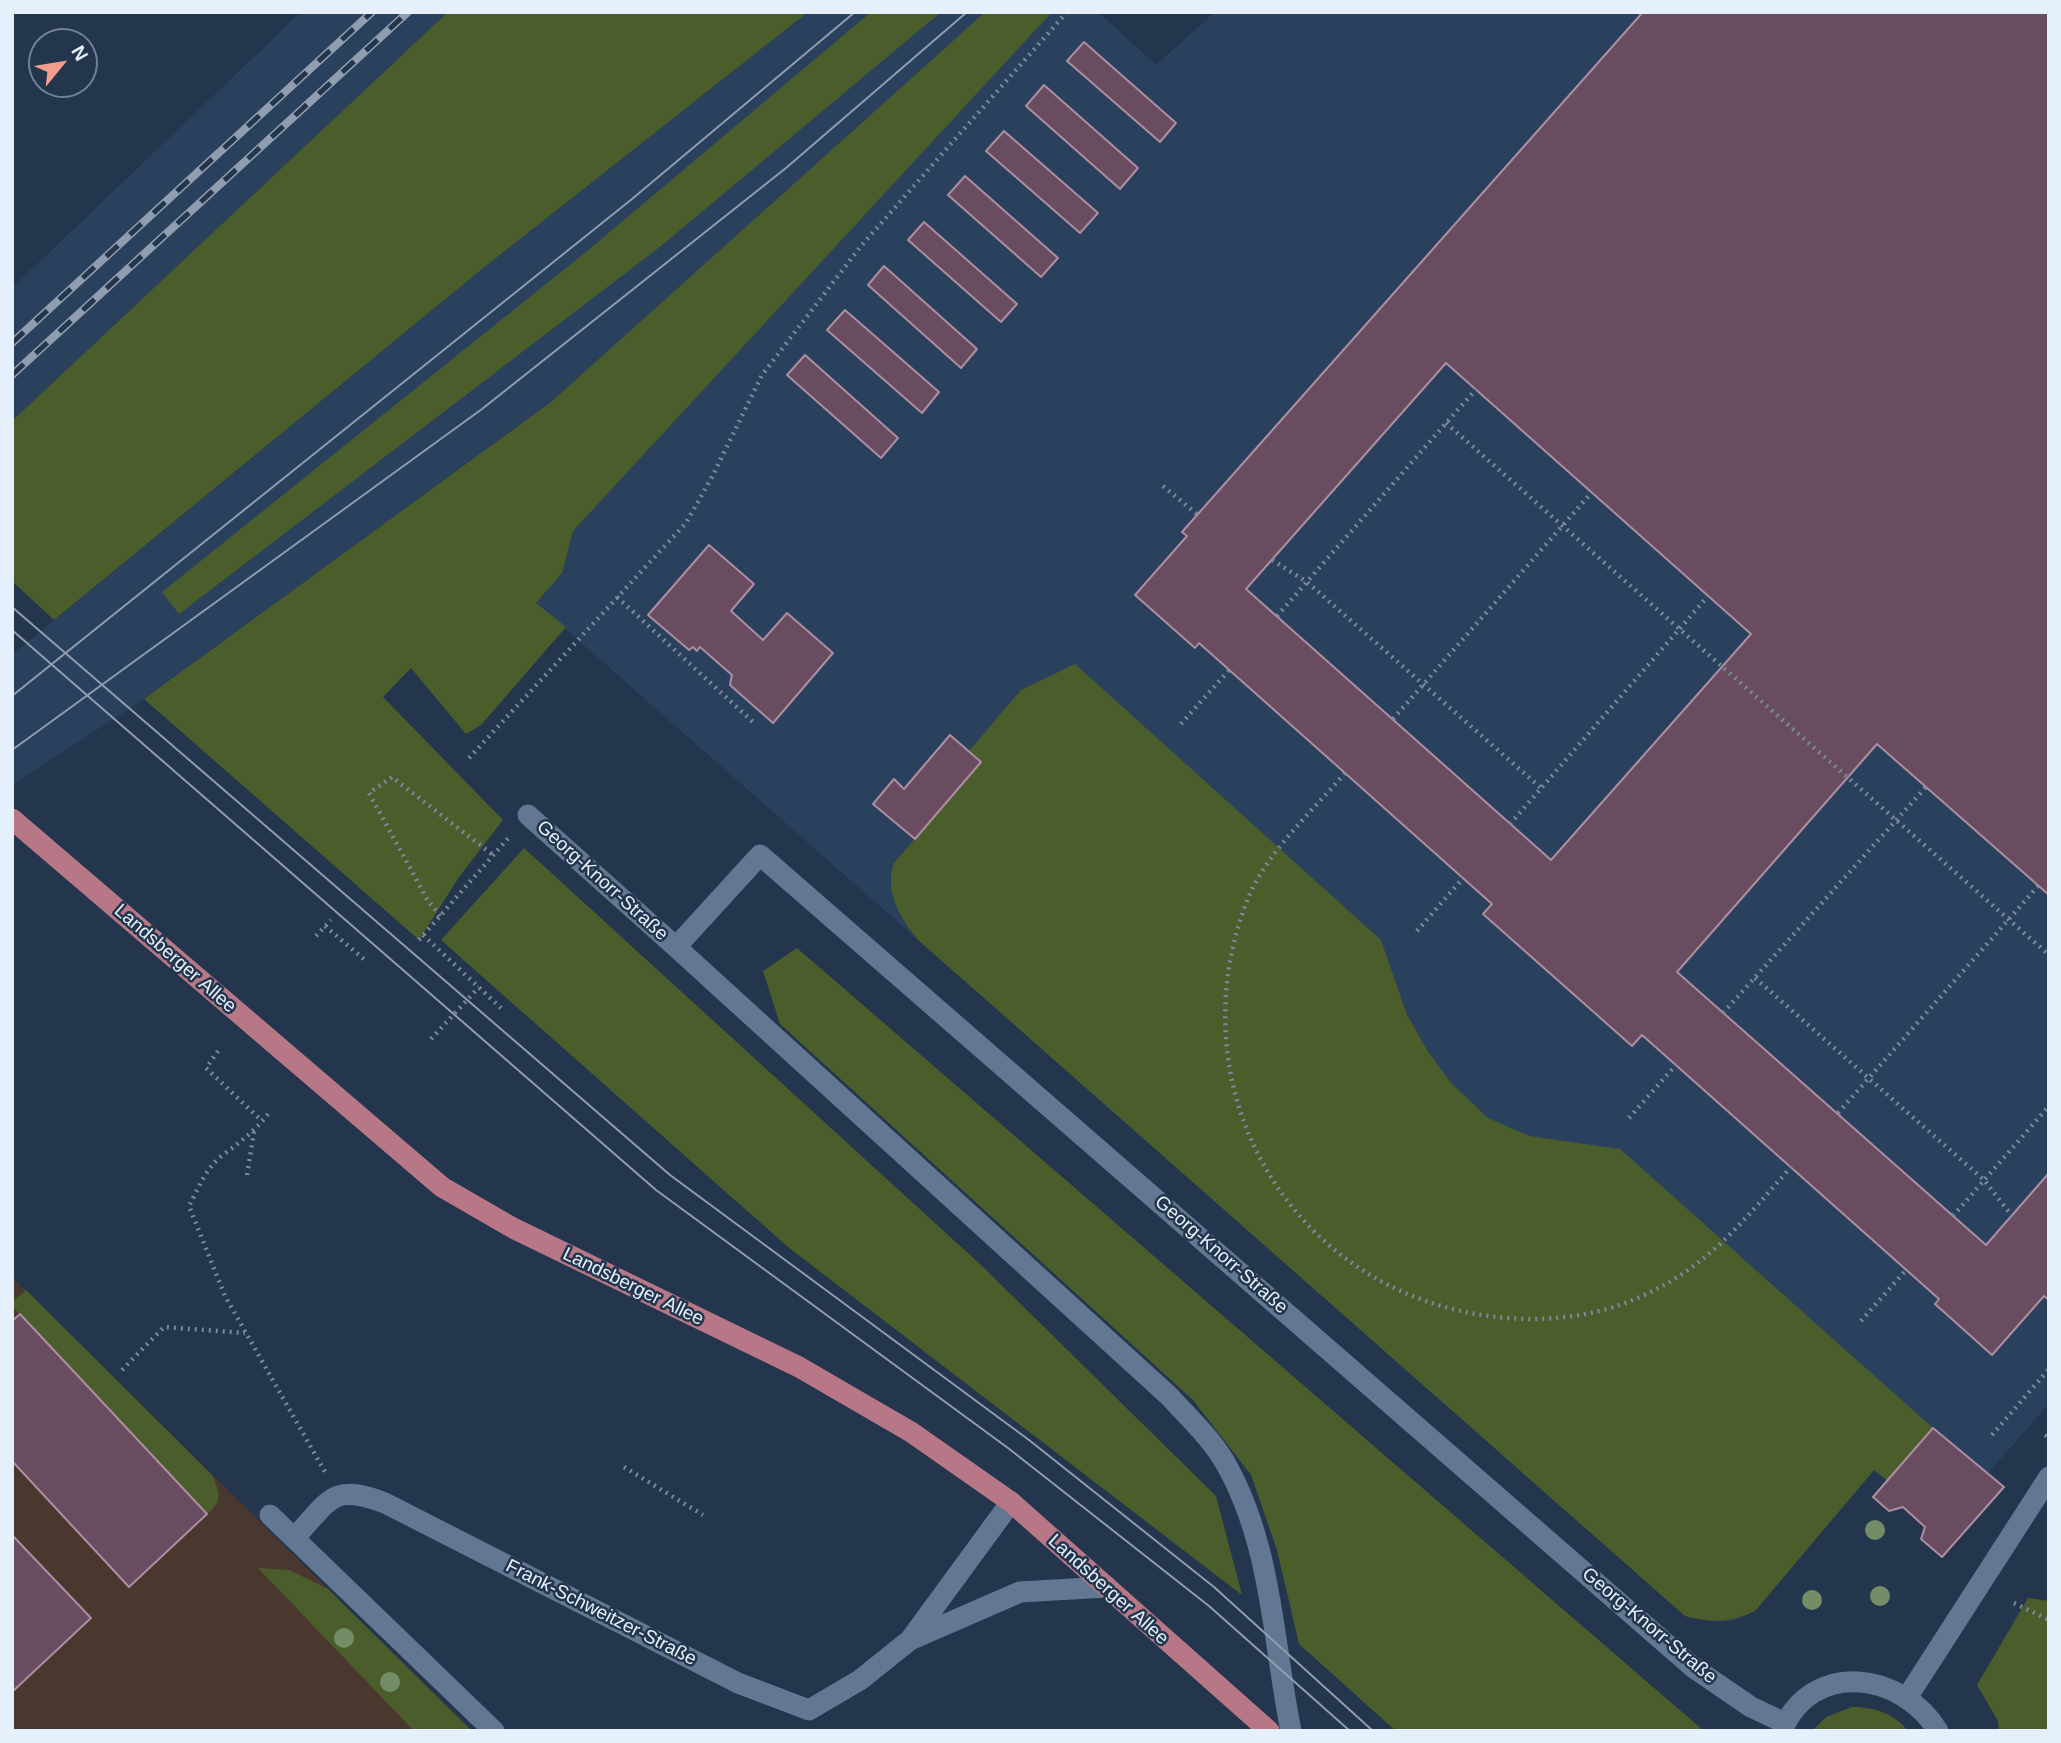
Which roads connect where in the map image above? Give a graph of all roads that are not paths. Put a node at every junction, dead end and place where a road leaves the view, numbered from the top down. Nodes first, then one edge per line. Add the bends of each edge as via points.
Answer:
1 (527, 815) dead end
2 (12, 819) edge
3 (676, 947) junction
4 (2049, 1477) edge
5 (1010, 1502) junction
6 (270, 1515) dead end
7 (294, 1538) junction
8 (1107, 1587) junction
9 (910, 1640) junction
10 (1908, 1696) junction
11 (1784, 1727) edge
12 (494, 1731) edge
13 (1269, 1731) edge
14 (1291, 1731) edge
15 (1938, 1731) edge

1 - 3 street, Georg-Knorr-Straße
2 - 5 main road, Landsberger Allee via 442,1187 513,1228 799,1367 911,1432
3 - 11 street, Georg-Knorr-Straße via 760,855 1693,1668
3 - 14 street, Georg-Knorr-Straße via 1169,1396 1205,1434 1245,1503 1263,1562
4 - 10 street
5 - 8 main road, Landsberger Allee
5 - 9 street, Frank-Schweitzer-Straße
6 - 7 street
7 - 9 street, Frank-Schweitzer-Straße via 336,1494 356,1492 738,1683 809,1710 860,1680
7 - 12 street
8 - 9 street, Frank-Schweitzer-Straße via 1020,1592
8 - 13 main road, Landsberger Allee
10 - 11 street via 1882,1684 1855,1681 1827,1687 1804,1701
10 - 15 street

